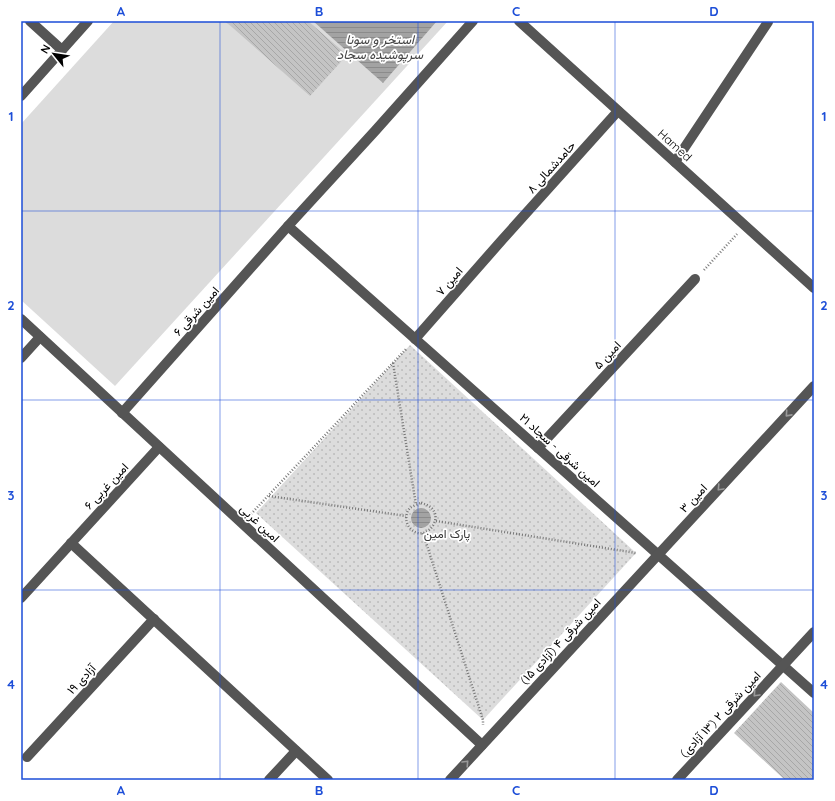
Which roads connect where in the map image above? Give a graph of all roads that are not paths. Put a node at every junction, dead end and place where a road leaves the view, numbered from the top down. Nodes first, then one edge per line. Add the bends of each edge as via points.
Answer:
1 (30, 21) edge
2 (88, 21) edge
3 (473, 21) edge
4 (519, 21) edge
5 (768, 22) edge
6 (62, 50) junction
7 (21, 96) edge
8 (618, 111) junction
9 (675, 162) junction
10 (288, 226) junction
11 (502, 240) joint
12 (695, 279) road end
13 (814, 288) edge
14 (21, 320) edge
15 (40, 337) junction
16 (415, 339) junction
17 (21, 358) edge
18 (814, 386) edge
19 (122, 413) junction
20 (159, 447) junction
21 (538, 448) junction
22 (71, 543) junction
23 (658, 555) junction
24 (21, 598) edge
25 (154, 619) junction
26 (814, 632) edge
27 (783, 666) junction
28 (814, 694) edge
29 (482, 746) junction
30 (296, 750) junction
31 (28, 757) dead end
32 (680, 779) edge
33 (269, 780) edge
34 (328, 780) edge
35 (450, 780) edge

1 - 6 street
2 - 6 street
3 - 10 street, امین شرقی ۶
4 - 8 street, Hamed
5 - 9 street
6 - 7 street
8 - 9 street, Hamed
8 - 11 street, حامدشمالی ۸
9 - 13 street, Hamed
10 - 16 street, امین شرقی - سجاد ۲۱
10 - 19 street, امین شرقی ۶
11 - 16 street, امین ۷
12 - 21 street, امین ۵
14 - 15 street, امین غربی
15 - 17 street
15 - 19 street, امین غربی
16 - 21 street, امین شرقی - سجاد ۲۱
18 -> 23 street, امین ۳
19 - 20 street, امین غربی
20 - 22 street, امین غربی ۶
20 - 29 street, امین غربی
21 - 23 street, امین شرقی - سجاد ۲۱
22 - 24 street, امین غربی ۶
22 - 25 street
23 - 27 street, امین شرقی - سجاد ۲۱
23 - 29 street, امین شرقی ۴ (آزادی ۱۵)
25 - 30 street
25 - 31 street, ۱۹ آزادی
26 - 27 street, امین شرقی ۲ (۱۳ آزادی)
27 - 28 street, امین شرقی - سجاد ۲۱
27 -> 32 street, امین شرقی ۲ (۱۳ آزادی)
35 -> 29 street, امین شرقی ۴ (آزادی ۱۵)
30 - 33 street
30 - 34 street

